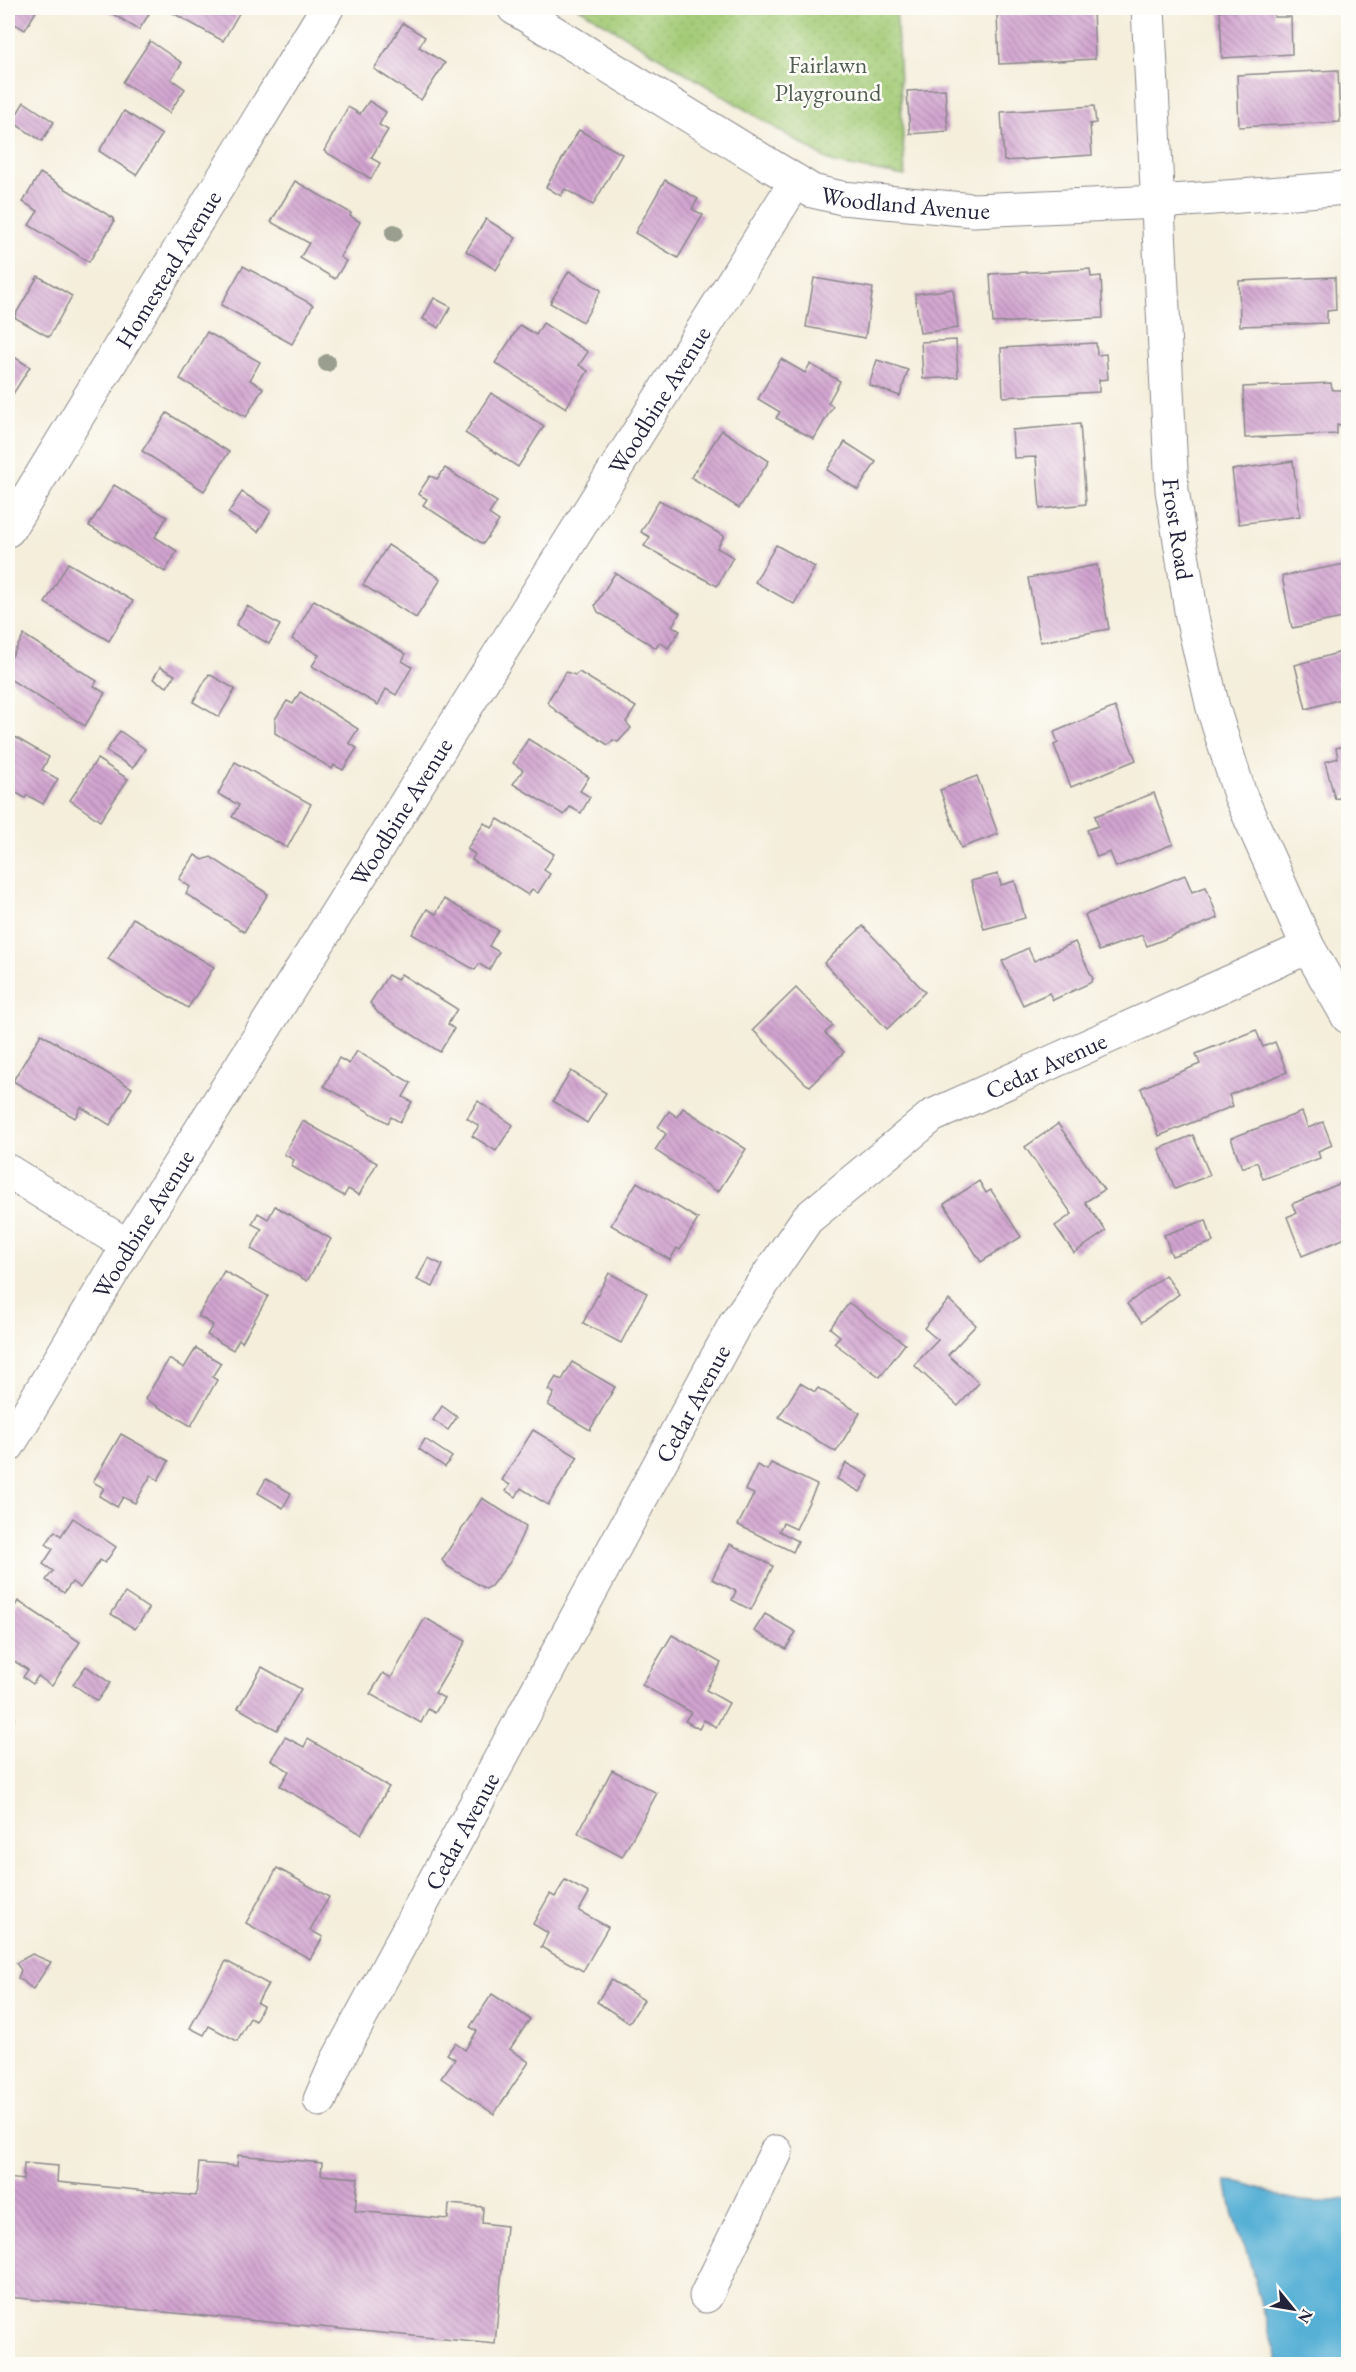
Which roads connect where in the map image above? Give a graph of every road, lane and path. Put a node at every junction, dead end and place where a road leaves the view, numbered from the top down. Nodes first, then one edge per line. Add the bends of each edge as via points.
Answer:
1 (327, 8) edge
2 (514, 8) edge
3 (1148, 8) edge
4 (796, 181) junction
5 (1348, 188) edge
6 (1159, 202) junction
7 (20, 482) edge
8 (8, 530) edge
9 (1308, 947) junction
10 (1348, 1017) edge
11 (8, 1171) edge
12 (128, 1246) junction
13 (8, 1446) edge
14 (320, 2100) dead end
15 (776, 2152) dead end
16 (706, 2296) dead end

1 - 7 street, Homestead Avenue
2 - 4 street, Woodland Avenue
3 - 6 street, Frost Road
4 - 6 street, Woodland Avenue via 812,191 842,198 974,210
4 - 12 street, Woodbine Avenue
5 - 6 street, Woodland Avenue
6 - 9 street, Frost Road via 1172,490 1192,618 1213,708 1240,795
7 - 8 street, Homestead Avenue
9 - 10 street, Frost Road
9 - 14 street, Cedar Avenue via 932,1116 807,1219 735,1324
11 - 12 street
12 - 13 street, Woodbine Avenue
15 - 16 street

